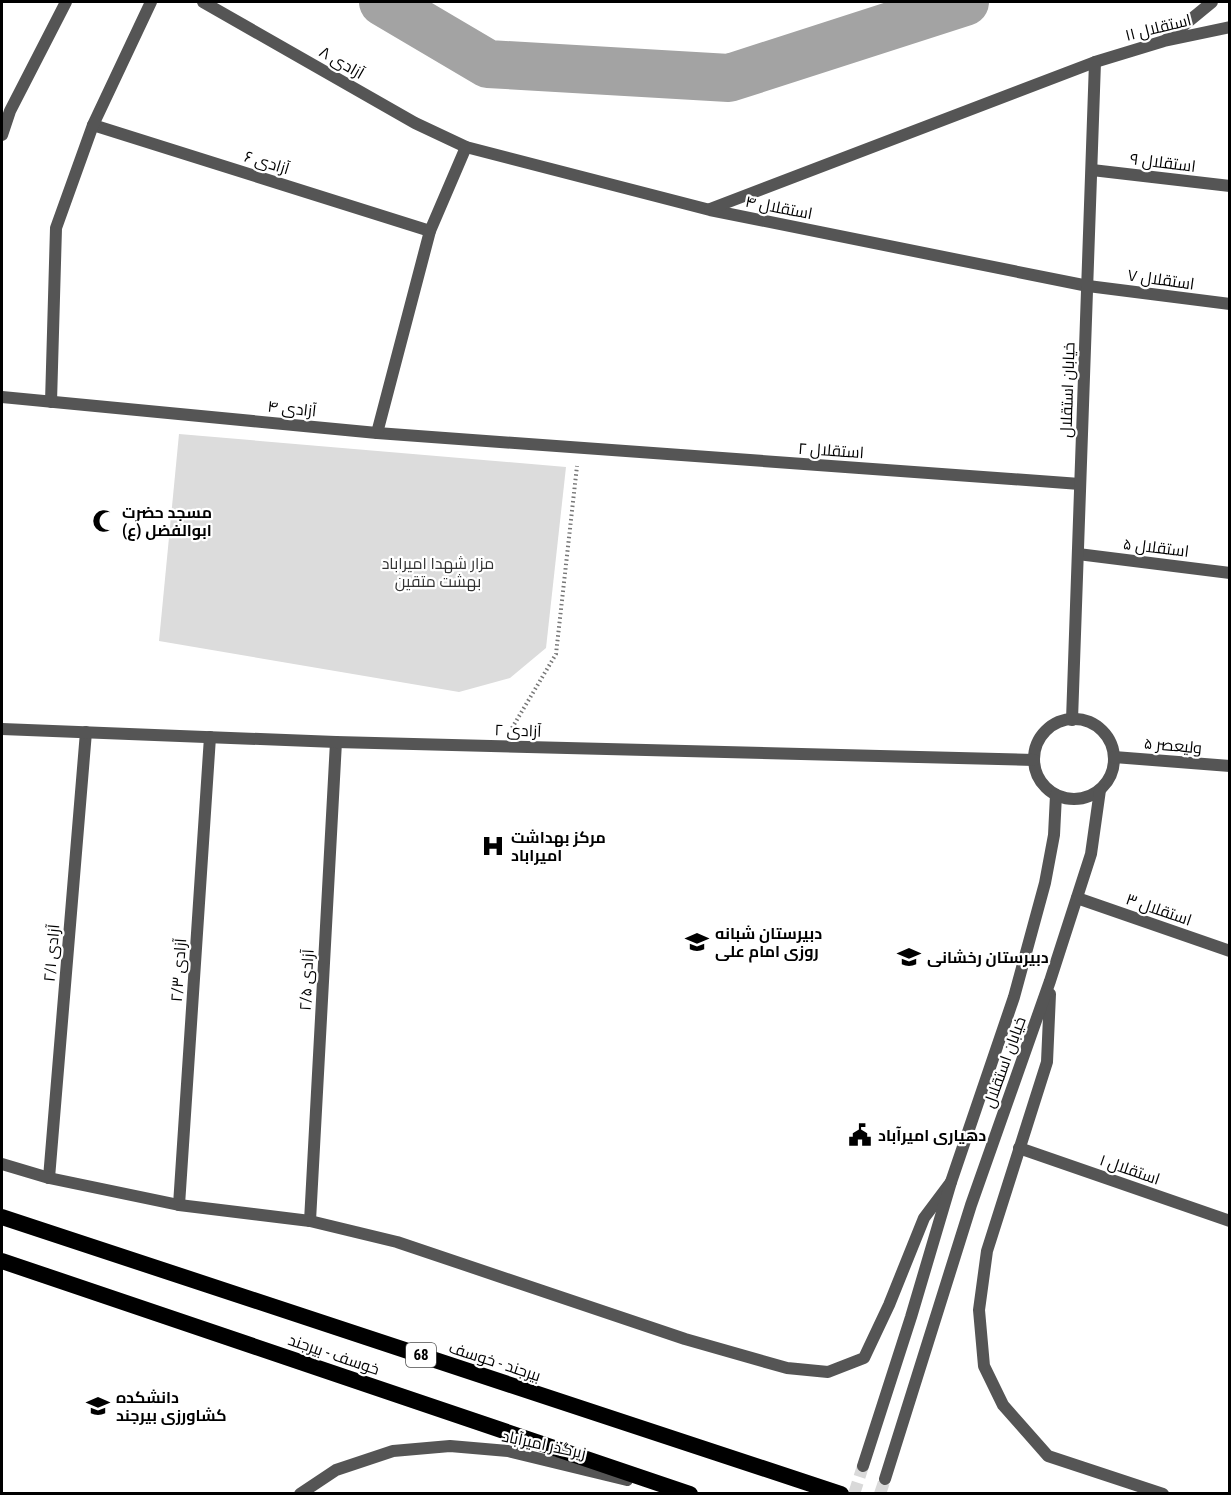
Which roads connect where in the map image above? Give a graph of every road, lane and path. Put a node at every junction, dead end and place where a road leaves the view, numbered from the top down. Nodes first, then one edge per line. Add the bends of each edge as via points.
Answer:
1 (66, 2) edge
2 (151, 2) edge
3 (203, 2) edge
4 (1212, 2) edge
5 (1230, 27) edge
6 (1164, 41) junction
7 (1095, 62) junction
8 (93, 125) junction
9 (2, 135) edge
10 (466, 147) junction
11 (1092, 170) junction
12 (1230, 186) edge
13 (710, 210) junction
14 (430, 231) junction
15 (1088, 286) junction
16 (1230, 304) edge
17 (2, 397) edge
18 (51, 402) junction
19 (377, 433) junction
20 (579, 449) junction
21 (1080, 484) junction
22 (1078, 554) junction
23 (1230, 573) edge
24 (1072, 720) junction
25 (2, 729) edge
26 (86, 732) junction
27 (210, 737) junction
28 (336, 742) junction
29 (501, 746) junction
30 (1114, 757) junction
31 (1034, 760) junction
32 (1230, 766) edge
33 (1100, 790) junction
34 (1056, 795) junction
35 (1077, 898) junction
36 (1230, 951) edge
37 (1050, 981) junction
38 (1019, 1148) junction
39 (2, 1164) edge
40 (49, 1178) junction
41 (951, 1182) junction
42 (179, 1204) junction
43 (2, 1217) edge
44 (310, 1221) junction
45 (1230, 1221) edge
46 (2, 1261) edge
47 (863, 1466) tunnel mouth
48 (885, 1479) tunnel mouth
49 (300, 1494) edge
50 (681, 1494) edge
51 (690, 1494) edge
52 (841, 1494) edge
53 (1163, 1494) edge

1 - 9 street via 10,111
2 - 8 street
3 - 10 street, آزادی ۸ via 415,123
4 - 6 street
5 - 6 street, استقلال ۱۱
6 - 7 street, استقلال ۱۱
7 - 11 street, خیابان استقلال
7 - 13 street, استقلال ۱۱
8 - 14 street, آزادی ۶
8 - 18 street via 56,228
10 - 13 street, استقلال ۴
10 - 14 street
11 - 12 street, استقلال ۹
11 - 15 street, خیابان استقلال
13 - 15 street, استقلال ۴
14 - 19 street
15 - 16 street, استقلال ۷
15 - 21 street, خیابان استقلال
17 - 18 street, آزادی ۴
18 - 19 street, آزادی ۴
19 - 20 street, آزادی ۴
20 - 21 street, استقلال ۲
20 - 29 path via 556,654
21 - 22 street, خیابان استقلال
22 - 23 street, استقلال ۵
22 - 24 street, خیابان استقلال
24 - 30 street via 1096,726 1112,745
24 - 31 street via 1049,728 1041,737
25 - 26 street, آزادی ۲
26 - 27 street, آزادی ۲
26 - 40 street, آزادی ۲/۱
27 - 28 street, آزادی ۲
27 - 42 street, آزادی ۲/۳
28 - 29 street, آزادی ۲
28 - 44 street, آزادی ۲/۵
29 - 31 street, آزادی ۲
30 - 32 street, ولیعصر ۵
30 - 33 street via 1113,769
31 - 34 street via 1044,786
33 - 34 street via 1071,799
33 - 35 street, خیابان استقلال via 1091,854
34 - 41 street, خیابان استقلال via 1045,883 1014,997
35 - 36 street, استقلال ۳
35 - 37 street, خیابان استقلال
37 - 38 street via 1047,1062
37 - 48 street, خیابان استقلال via 971,1205
38 - 45 street, استقلال ۱
38 - 53 street via 987,1251 979,1310 984,1366 1003,1405 1048,1456
39 - 40 street
40 - 42 street
41 - 44 street via 924,1218 864,1358 828,1372 787,1368 685,1339 398,1242
41 - 47 street, خیابان استقلال
42 - 44 street
43 - 52 highway, بیرجند - خوسف / 68
46 - 51 highway, خوسف - بیرجند
49 - 50 street, زیرگذر امیرآباد via 336,1470 393,1451 450,1446 508,1451

